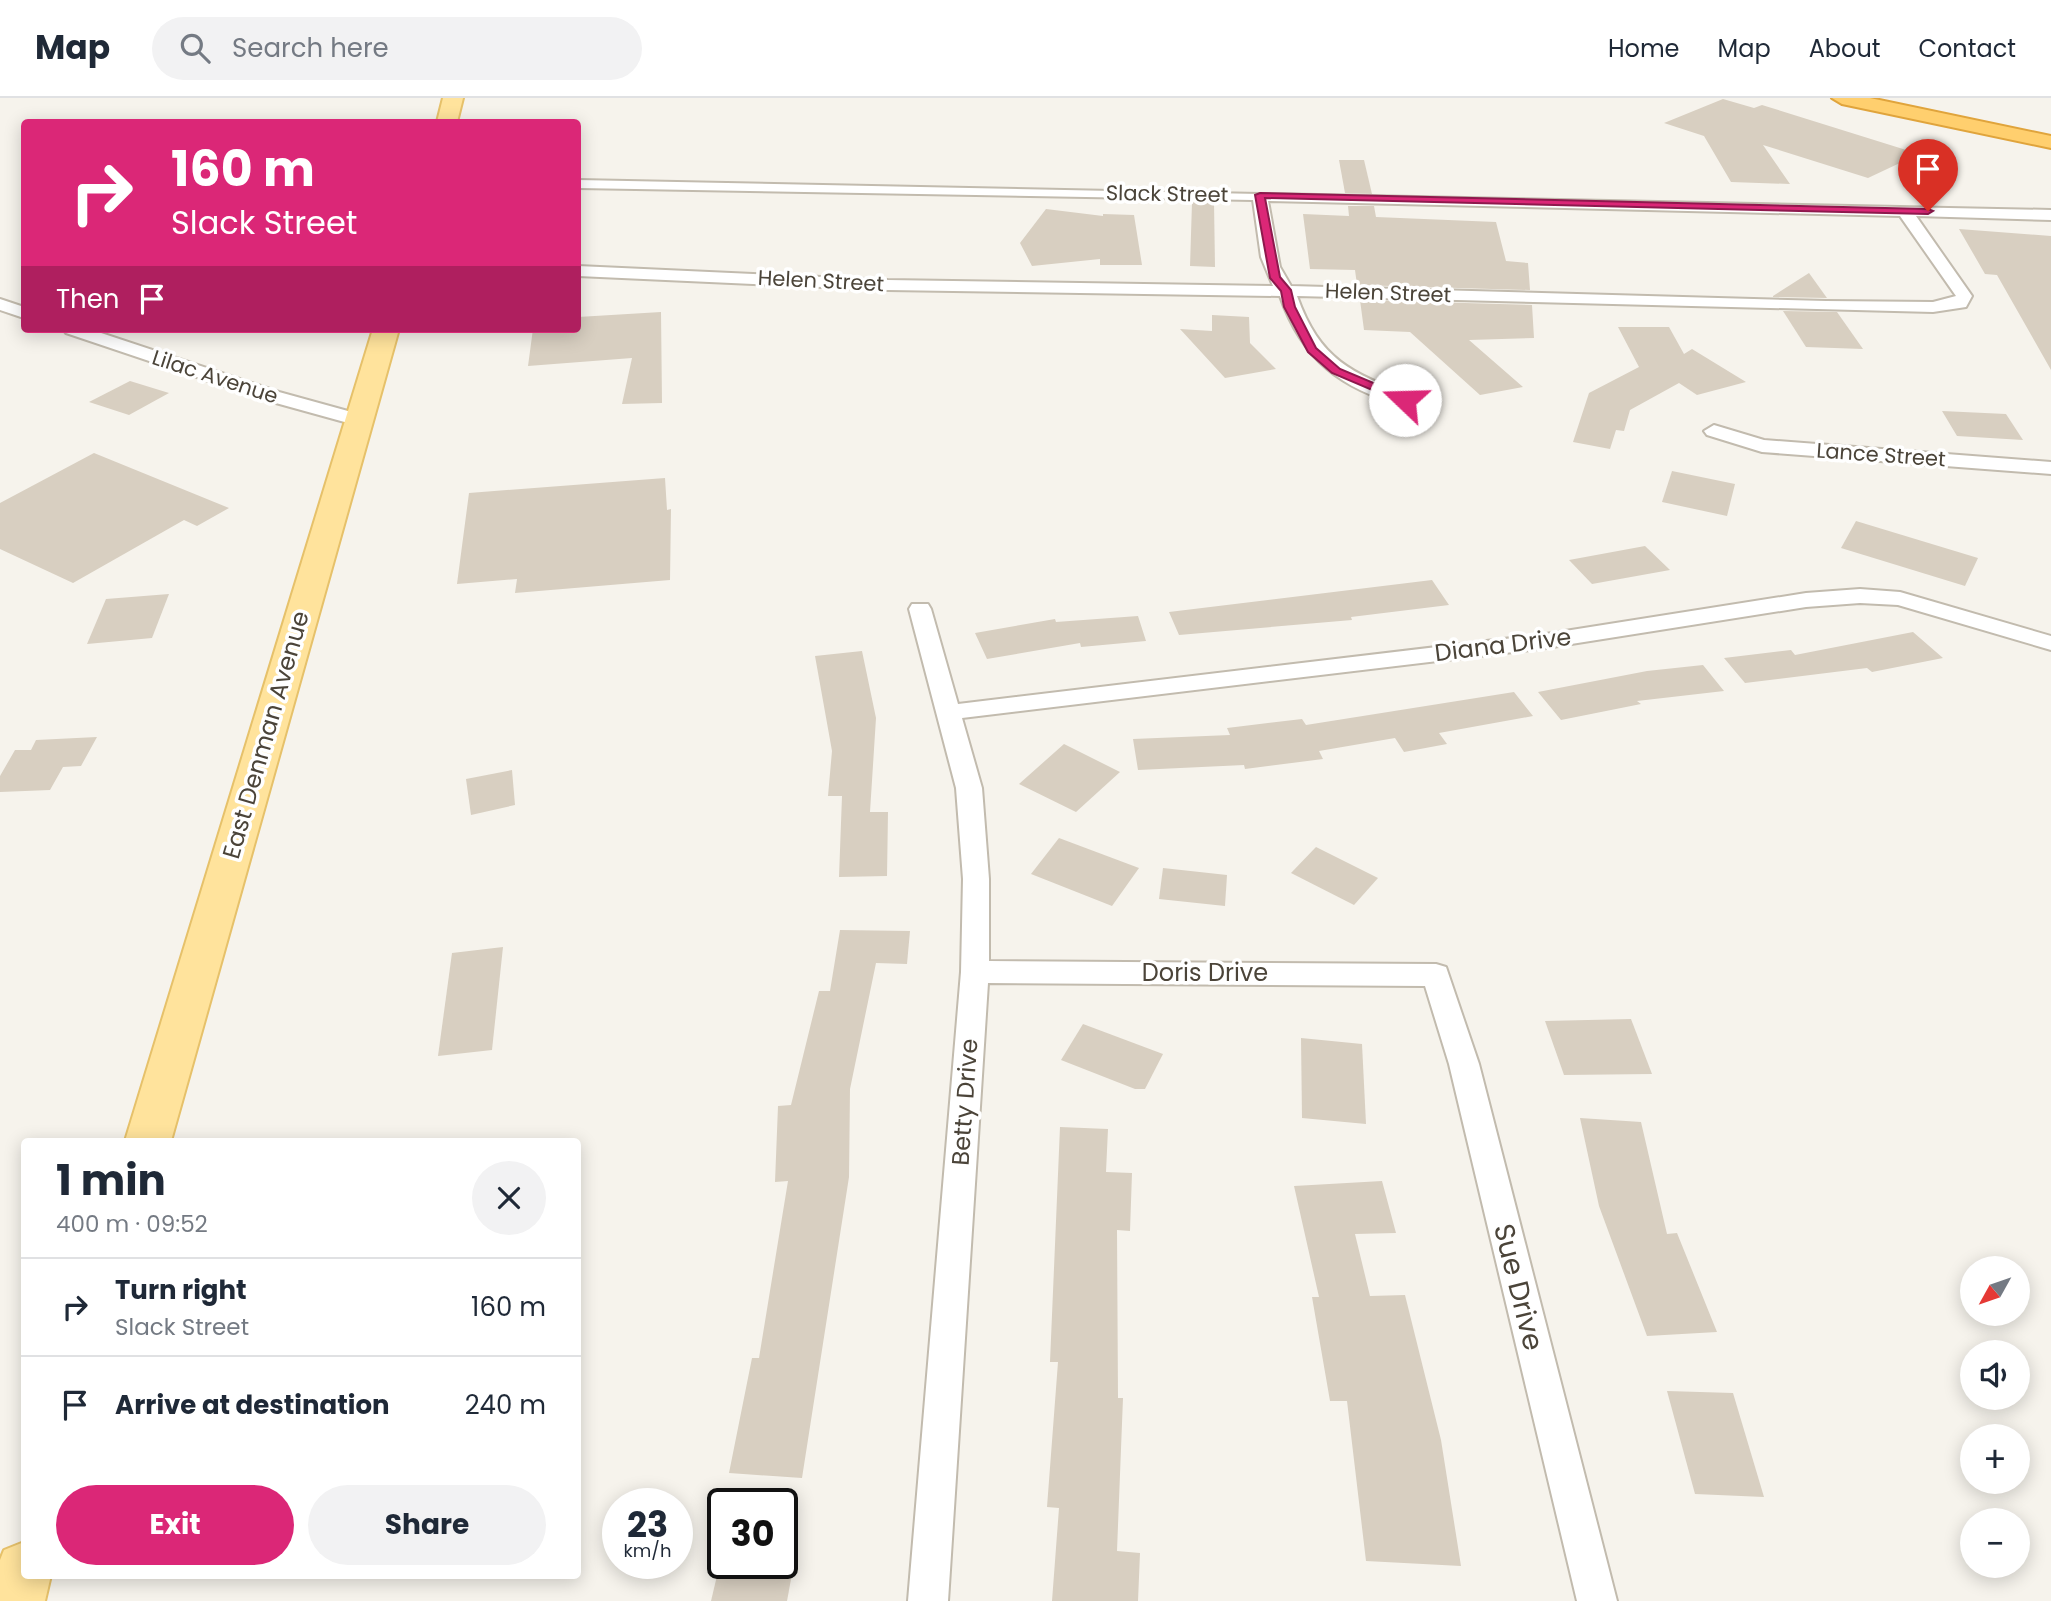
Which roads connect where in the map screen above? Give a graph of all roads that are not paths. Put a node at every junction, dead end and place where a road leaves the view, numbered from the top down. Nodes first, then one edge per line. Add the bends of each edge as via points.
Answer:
1 (453, 98) edge
2 (1842, 98) edge
3 (1918, 98) edge
4 (448, 119) edge
5 (1970, 127) junction
6 (2051, 127) edge
7 (2051, 142) edge
8 (2051, 148) edge
9 (581, 184) edge
10 (1260, 195) junction
11 (1903, 211) junction
12 (2051, 215) edge
13 (581, 271) edge
14 (1286, 290) junction
15 (0, 304) edge
16 (21, 312) edge
17 (84, 333) edge
18 (385, 333) edge
19 (1405, 400) dead end
20 (359, 420) junction
21 (1714, 431) dead end
22 (2051, 468) edge
23 (920, 609) dead end
24 (2051, 643) edge
25 (950, 712) junction
26 (975, 972) junction
27 (1436, 975) joint
28 (149, 1138) edge
29 (22, 1579) edge
30 (16, 1601) edge
31 (928, 1601) edge
32 (1597, 1601) edge

1 - 4 main road
2 - 5 highway
3 - 6 highway
5 - 7 highway
5 - 8 highway
9 - 10 street, Slack Street
10 - 11 street, Slack Street
10 - 14 street via 1275,278
11 - 12 street, Slack Street
11 - 14 street, Helen Street via 1964,296 1960,303 1839,306
13 - 14 street, Helen Street via 888,285
14 - 19 street via 1312,350 1336,371
15 - 16 street
17 - 20 street, Lilac Avenue
18 - 20 main road, East Denman Avenue
20 - 28 main road, East Denman Avenue
21 - 22 street, Lance Street via 1762,446
23 - 25 street, Betty Drive
24 - 25 street, Diana Drive via 1900,599 1860,596 1806,600 1546,640
25 - 26 street, Betty Drive via 969,788 976,879
26 - 27 street, Doris Drive
26 - 31 street, Betty Drive
27 - 32 street, Sue Drive via 1464,1064
29 - 30 main road

